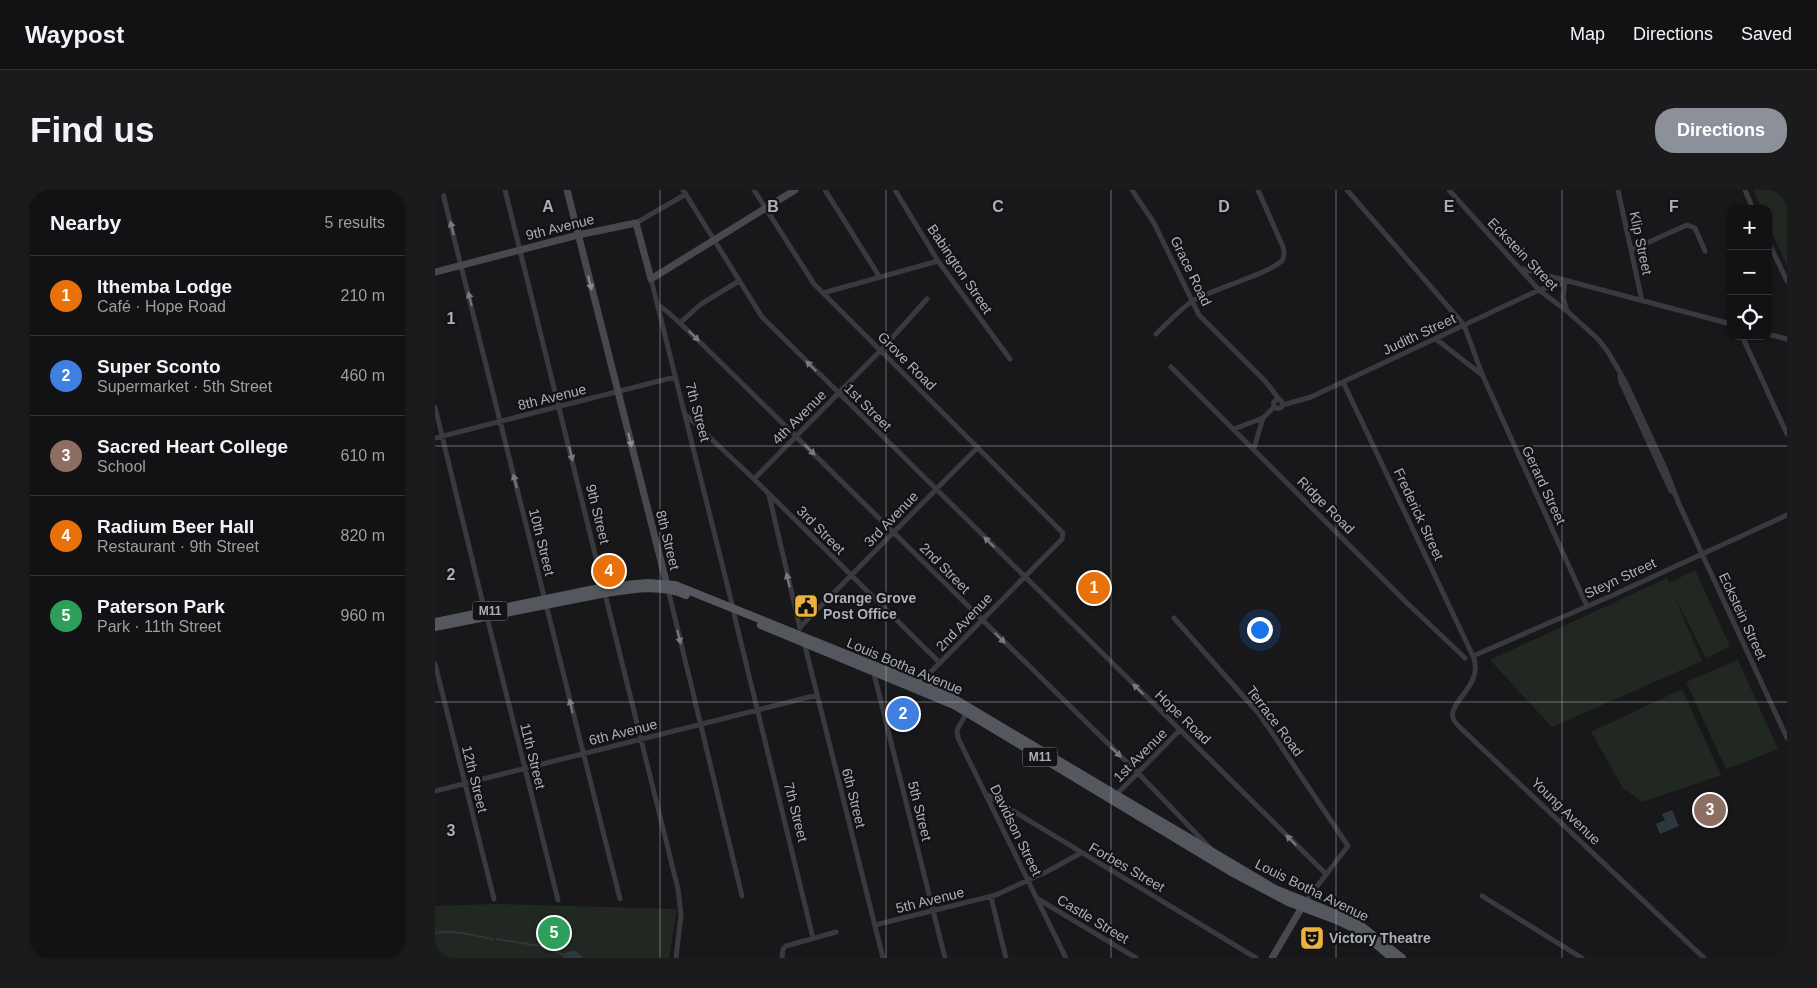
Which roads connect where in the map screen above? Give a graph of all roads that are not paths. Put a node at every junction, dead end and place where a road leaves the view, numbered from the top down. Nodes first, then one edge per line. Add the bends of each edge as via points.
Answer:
1 (442, 190) edge
2 (505, 190) edge
3 (567, 190) edge
4 (754, 190) edge
5 (795, 190) edge
6 (825, 190) edge
7 (895, 190) edge
8 (1132, 190) edge
9 (1258, 190) edge
10 (1347, 190) edge
11 (1449, 190) edge
12 (1618, 190) edge
13 (1745, 190) edge
14 (685, 192) edge
15 (1751, 205) edge
16 (766, 208) junction
17 (636, 223) junction
18 (579, 236) junction
19 (714, 240) junction
20 (1772, 249) edge
21 (520, 250) junction
22 (1631, 250) junction
23 (1705, 251) dead end
24 (938, 260) junction
25 (461, 265) junction
26 (1517, 268) junction
27 (435, 272) edge
28 (879, 276) junction
29 (651, 279) junction
30 (739, 281) junction
31 (1787, 281) edge
32 (1567, 282) junction
33 (1539, 290) junction
34 (823, 293) junction
35 (927, 299) dead end
36 (1191, 301) junction
37 (1642, 301) junction
38 (657, 304) junction
39 (1567, 311) junction
40 (680, 323) junction
41 (1727, 323) edge
42 (1464, 325) junction
43 (1157, 334) dead end
44 (1772, 335) edge
45 (1436, 339) junction
46 (1787, 339) edge
47 (1744, 340) edge
48 (881, 350) junction
49 (1010, 359) dead end
50 (1171, 367) dead end
51 (1482, 374) junction
52 (675, 377) junction
53 (1343, 382) junction
54 (617, 392) junction
55 (839, 393) junction
56 (1279, 399) junction
57 (1283, 405) junction
58 (559, 406) junction
59 (435, 407) edge
60 (1274, 407) junction
61 (686, 415) junction
62 (1263, 418) junction
63 (501, 422) junction
64 (1234, 429) junction
65 (1787, 434) edge
66 (442, 436) junction
67 (795, 436) junction
68 (435, 438) edge
69 (978, 447) junction
70 (1254, 448) junction
71 (754, 479) junction
72 (936, 489) junction
73 (768, 494) junction
74 (1787, 515) edge
75 (893, 533) junction
76 (1063, 533) joint
77 (1701, 553) junction
78 (851, 576) junction
79 (1024, 576) junction
80 (667, 586) junction
81 (605, 590) junction
82 (545, 602) junction
83 (1587, 606) junction
84 (734, 611) junction
85 (486, 614) junction
86 (1174, 618) dead end
87 (981, 619) junction
88 (435, 622) edge
89 (435, 628) edge
90 (802, 635) junction
91 (1473, 656) junction
92 (1465, 658) dead end
93 (940, 663) junction
94 (435, 664) edge
95 (873, 670) junction
96 (919, 683) junction
97 (817, 695) junction
98 (758, 710) junction
99 (967, 712) junction
100 (700, 724) junction
101 (1180, 730) junction
102 (1787, 738) edge
103 (641, 739) junction
104 (583, 753) junction
105 (525, 768) junction
106 (1138, 774) junction
107 (465, 783) junction
108 (435, 790) edge
109 (1116, 795) junction
110 (987, 796) junction
111 (1214, 852) junction
112 (1081, 854) junction
113 (1326, 874) junction
114 (1029, 881) junction
115 (742, 896) dead end
116 (1482, 896) dead end
117 (991, 897) junction
118 (494, 899) dead end
119 (620, 899) dead end
120 (1038, 899) junction
121 (558, 900) dead end
122 (1303, 905) junction
123 (933, 911) junction
124 (875, 925) junction
125 (836, 932) dead end
126 (813, 938) junction
127 (1275, 956) edge
128 (676, 958) edge
129 (782, 958) edge
130 (883, 958) edge
131 (945, 958) edge
132 (1007, 958) edge
133 (1066, 958) edge
134 (1136, 958) edge
135 (1256, 958) edge
136 (1392, 958) edge
137 (1402, 958) edge
138 (1582, 958) edge
139 (1704, 958) edge

25 -> 1 street, 10th Street
2 - 21 street, 9th Street
3 - 18 main road, 8th Street
4 - 16 street, Grove Road
5 - 16 main road
6 - 28 street
7 - 24 street, Babington Street
8 - 36 street, Grace Road via 1154,223
9 - 36 street via 1283,247 1283,259 1265,270
10 - 42 street, Gerard Street
11 - 26 street, Eckstein Street
12 - 22 street, Klip Street
13 - 15 street
14 - 17 street, 9th Avenue
14 - 19 street, 1st Street
16 - 19 main road
16 - 34 street, Grove Road via 807,275
17 - 18 main road, 9th Avenue
17 - 29 main road, 7th Street
18 - 21 main road, 9th Avenue
18 -> 54 main road, 8th Street
19 - 29 main road
19 - 30 street, 1st Street
20 - 31 street
21 - 25 main road, 9th Avenue
21 - 58 street, 9th Street
22 - 23 street via 1687,225 1695,228
22 - 37 street, Klip Street
24 - 28 street
24 - 49 street, Babington Street
25 - 27 main road, 9th Avenue
63 -> 25 street, 10th Street
26 - 32 street
26 - 33 street, Eckstein Street
28 - 34 street
29 - 38 street, 7th Street
30 - 40 street via 701,304
55 -> 30 street, 1st Street via 762,317
32 - 33 street, Judith Street
32 - 37 street
32 - 39 street via 1562,294
33 - 39 street, Eckstein Street
33 - 42 street, Judith Street
34 - 48 street, Grove Road
35 - 48 street, 4th Avenue
36 - 43 street
36 - 56 street, Grace Road via 1203,319
37 - 41 street
38 - 40 street, 2nd Street
38 - 52 street, 7th Street
39 - 77 street, Eckstein Street via 1598,339 1610,356
40 -> 67 street, 2nd Street
42 - 45 street, Judith Street
42 - 51 street, Gerard Street
44 - 46 street
45 - 51 street, Gerard Street
45 - 53 street, Judith Street
47 - 65 street
48 - 55 street, 4th Avenue
48 - 69 street, Grove Road
50 - 64 street, Ridge Road
51 - 83 street, Gerard Street
52 - 54 street, 8th Avenue
52 - 61 street, 7th Street
53 - 57 street, Judith Street
53 - 91 street, Frederick Street
54 - 58 street, 8th Avenue
54 -> 80 main road, 8th Street
55 - 67 street, 4th Avenue
55 - 72 street, 1st Street
56 - 57 street
56 - 60 street via 1275,400
57 - 60 street via 1278,409
58 - 63 street, 8th Avenue
58 -> 81 street, 9th Street
59 - 66 street, 11th Street
60 - 62 street
61 - 71 street, 3rd Street
61 - 84 street, 7th Street
62 - 64 street
62 - 70 street
63 - 66 street, 8th Avenue
82 -> 63 street, 10th Street
64 - 70 street, Ridge Road
66 - 68 street, 8th Avenue
66 - 85 street, 11th Street
67 - 71 street, 4th Avenue
67 -> 75 street, 2nd Street
69 - 72 street, 3rd Avenue
69 - 76 street, Grove Road
70 - 92 street, Ridge Road
71 - 73 street, 3rd Street
72 - 75 street, 3rd Avenue
79 -> 72 street, 1st Street
73 - 78 street, 3rd Street
90 -> 73 street, 6th Street
74 - 77 street, Steyn Street
75 - 78 street, 3rd Avenue
75 - 87 street, 2nd Street
76 - 79 street, 2nd Avenue via 1062,539
77 - 83 street, Steyn Street
77 - 102 street, Eckstein Street
78 - 90 street, 3rd Avenue
78 - 93 street, 3rd Street
79 - 87 street, 2nd Avenue
101 -> 79 street, Hope Road
80 - 81 main road, Louis Botha Avenue / M11
80 - 84 main road, Louis Botha Avenue / M11
80 -> 100 street, 8th Street
81 - 82 main road, Louis Botha Avenue / M11
81 - 103 street, 9th Street
82 - 85 main road, Louis Botha Avenue / M11
104 -> 82 street, 10th Street
83 - 91 street, Steyn Street
84 - 90 main road, Louis Botha Avenue / M11
84 - 98 street, 7th Street
85 - 88 main road, Louis Botha Avenue / M11
85 - 89 main road, Louis Botha Avenue / M11
85 - 105 street, 11th Street
86 - 113 street, Terrace Road via 1260,715 1348,846
87 - 93 street, 2nd Avenue
87 -> 106 street, 2nd Street
90 - 95 main road, Louis Botha Avenue / M11
90 - 96 main road, Louis Botha Avenue / M11
90 - 97 street, 6th Street
91 - 139 street, Young Avenue via 1476,669 1472,682 1455,708 1455,720
93 - 96 street, 2nd Avenue
94 - 107 street, 12th Street
95 - 99 main road, Louis Botha Avenue / M11
95 - 123 street, 5th Street
96 - 109 main road, Louis Botha Avenue / M11 via 956,700
97 - 98 street, 6th Avenue
97 - 124 street, 6th Street
98 - 100 street, 6th Avenue
98 - 126 street, 7th Street
99 - 110 street, Davidson Street via 957,735
99 - 122 main road, Louis Botha Avenue / M11 via 1233,873 1274,896
100 - 103 street, 6th Avenue
100 - 115 street, 8th Street
101 - 106 street, 1st Avenue
113 -> 101 street, Hope Road
103 - 104 street, 6th Avenue
103 - 128 street, 9th Street via 681,903
104 - 105 street, 6th Avenue
104 - 119 street, 10th Street
105 - 107 street, 6th Avenue
105 - 121 street, 11th Street
106 - 109 street, 1st Avenue
106 - 111 street, 2nd Street
107 - 108 street, 6th Avenue
107 - 118 street, 12th Street
109 - 111 main road, Louis Botha Avenue / M11
110 - 112 street, Forbes Street
110 - 114 street, Davidson Street
111 - 122 main road, Louis Botha Avenue / M11
112 - 114 street, 5th Avenue
112 - 135 street, Forbes Street
113 - 122 street
114 - 117 street, 5th Avenue
114 - 120 street, Davidson Street
116 - 138 street
117 - 123 street, 5th Avenue
117 - 132 street
120 - 133 street, Davidson Street
120 - 134 street, Castle Street
122 - 127 main road
122 - 136 main road, Louis Botha Avenue / M11 via 1365,935
122 - 137 main road, Louis Botha Avenue / M11 via 1339,914 1360,925
123 - 124 street, 5th Avenue
123 - 131 street, 5th Street
124 - 130 street, 6th Street
125 - 126 street
126 - 129 street via 786,946

